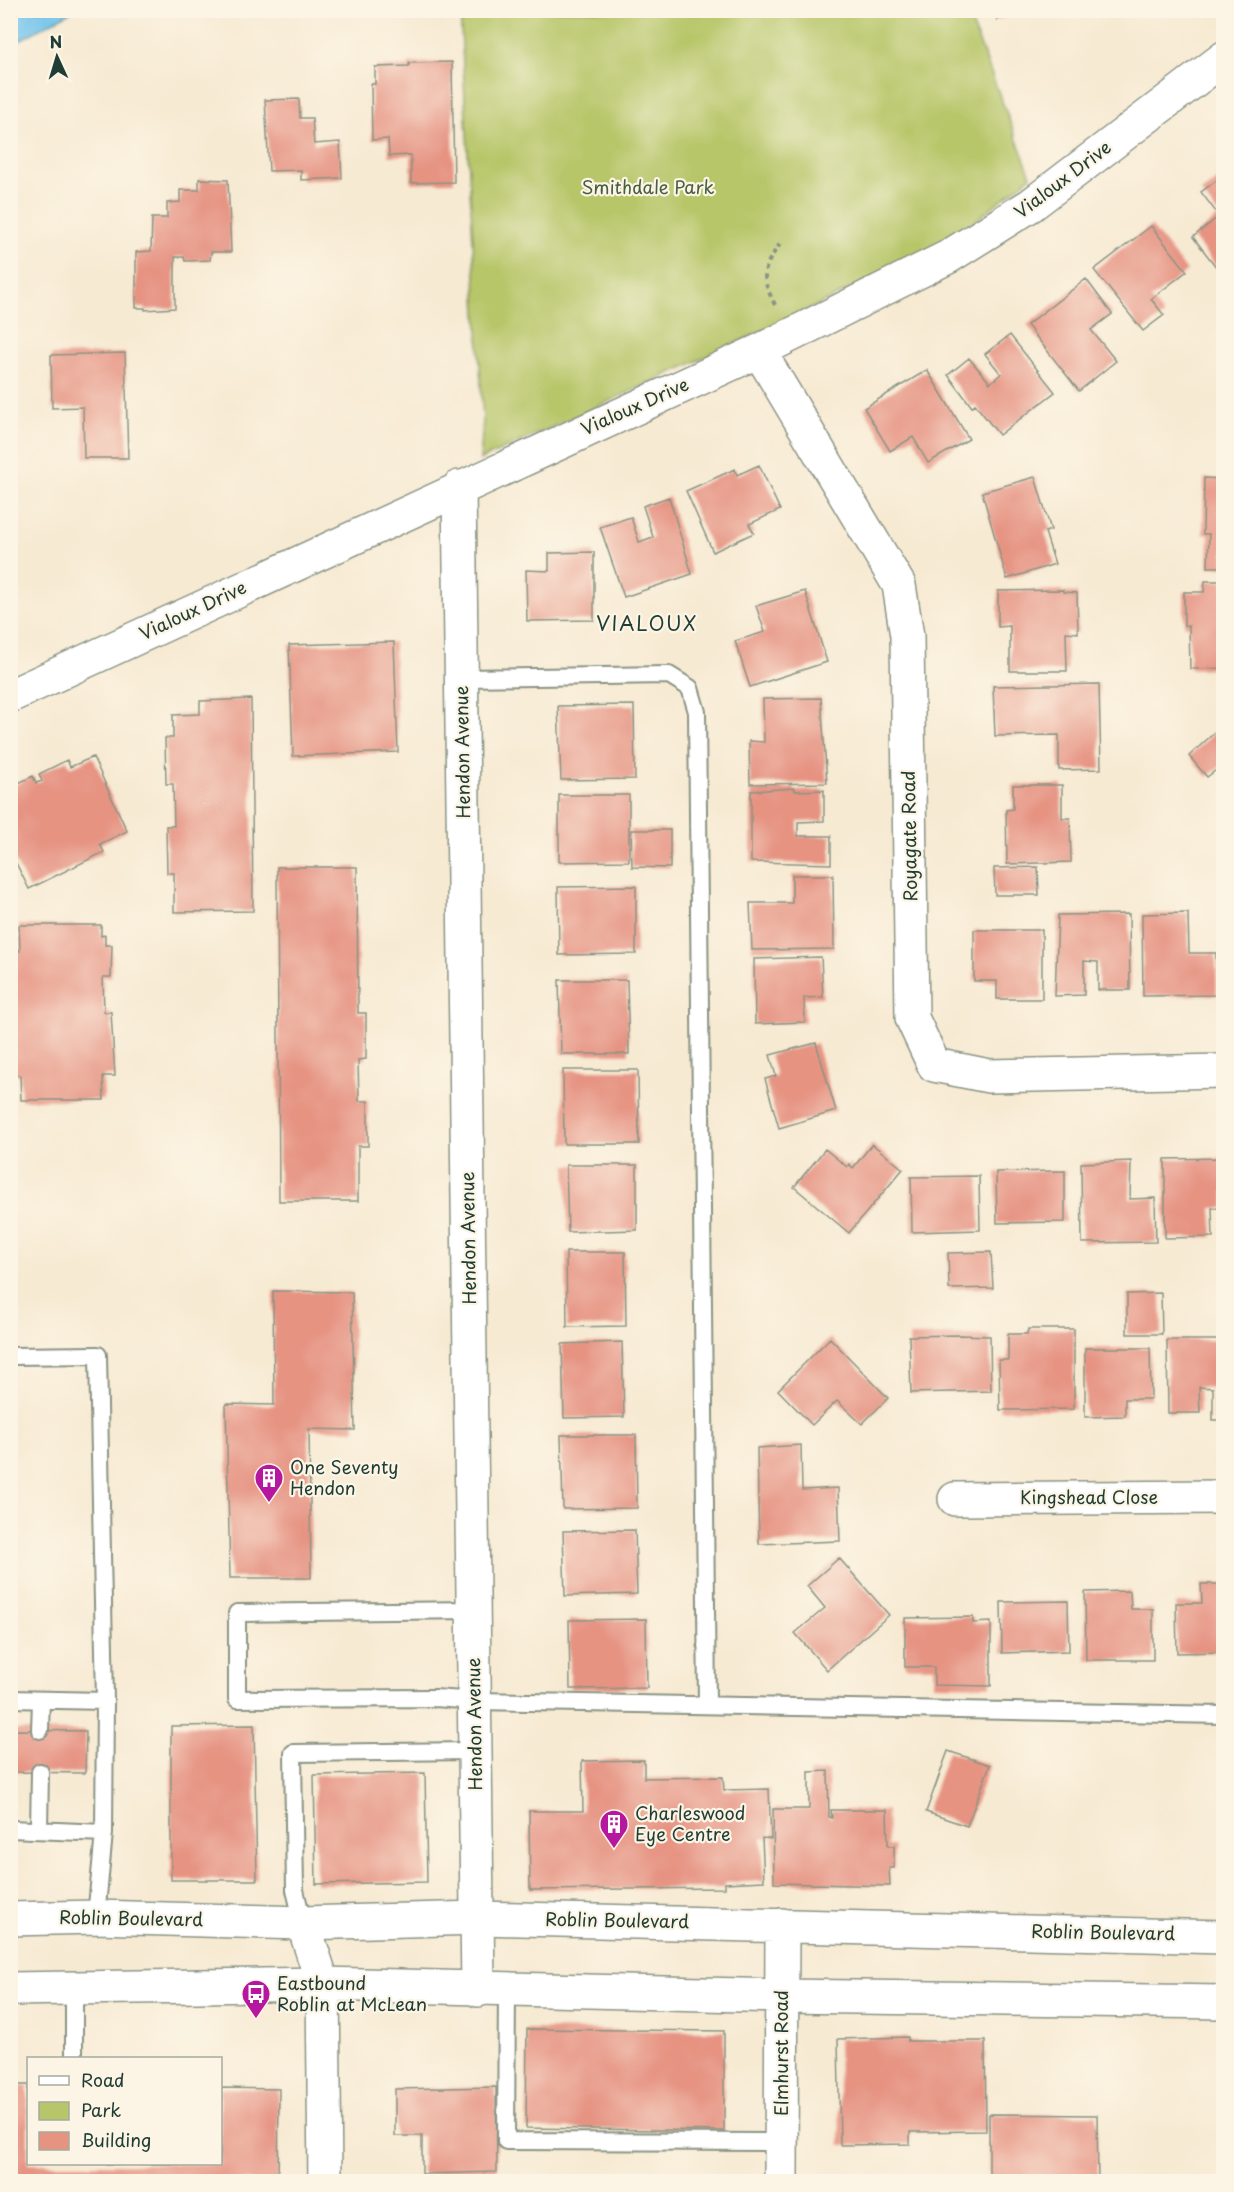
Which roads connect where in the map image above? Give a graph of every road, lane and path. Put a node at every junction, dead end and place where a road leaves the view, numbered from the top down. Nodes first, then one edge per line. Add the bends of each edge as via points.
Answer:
1 (1224, 58) edge
2 (780, 244) dead end
3 (791, 335) junction
4 (759, 351) junction
5 (459, 487) junction
6 (462, 678) junction
7 (10, 696) edge
8 (1224, 1071) edge
9 (10, 1356) edge
10 (1224, 1497) edge
11 (955, 1499) dead end
12 (474, 1610) junction
13 (10, 1699) edge
14 (40, 1700) junction
15 (105, 1701) junction
16 (475, 1701) junction
17 (707, 1705) junction
18 (1224, 1715) edge
19 (40, 1731) dead end
20 (475, 1751) junction
21 (40, 1772) dead end
22 (10, 1829) edge
23 (39, 1829) junction
24 (104, 1833) junction
25 (96, 1917) junction
26 (478, 1918) junction
27 (10, 1919) edge
28 (303, 1923) junction
29 (782, 1925) junction
30 (1224, 1936) edge
31 (323, 1984) junction
32 (74, 1988) junction
33 (10, 1989) edge
34 (493, 1990) junction
35 (782, 1996) junction
36 (1224, 2002) edge
37 (74, 2057) edge
38 (782, 2142) junction
39 (325, 2181) edge
40 (781, 2181) edge

1 - 3 street, Vialoux Drive via 989,233
2 - 3 path via 766,263 764,283
3 - 4 street, Vialoux Drive
4 - 5 street, Vialoux Drive
4 - 8 street, Royagate Road via 899,585 907,636 912,1018 934,1065 989,1076
5 - 6 street, Hendon Avenue
5 - 7 street, Vialoux Drive
6 - 12 street, Hendon Avenue
6 - 17 lane via 669,675 690,688 697,712
9 - 15 lane via 98,1355
10 - 11 street, Kingshead Close
12 - 16 street, Hendon Avenue
12 - 16 lane via 237,1613 237,1699
13 - 14 lane
14 - 15 lane
14 - 19 lane
15 - 24 lane
16 - 17 lane
16 - 20 street, Hendon Avenue
17 - 18 lane
20 - 26 street, Hendon Avenue
20 - 28 lane via 293,1753 295,1890
21 - 23 lane
22 - 23 lane
23 - 24 lane
24 - 25 lane
25 - 27 street, Roblin Boulevard
25 - 28 street, Roblin Boulevard
26 - 28 street, Roblin Boulevard
26 - 29 street, Roblin Boulevard
26 - 34 street, Hendon Avenue
28 - 31 street
29 - 30 street, Roblin Boulevard
29 - 35 street, Elmhurst Road
31 - 32 street
31 - 34 street
31 - 39 street
32 - 33 street
32 - 37 lane
34 - 35 street
34 - 38 lane via 506,2141
35 - 36 street
35 - 38 street, Elmhurst Road
38 - 40 street, Elmhurst Road

